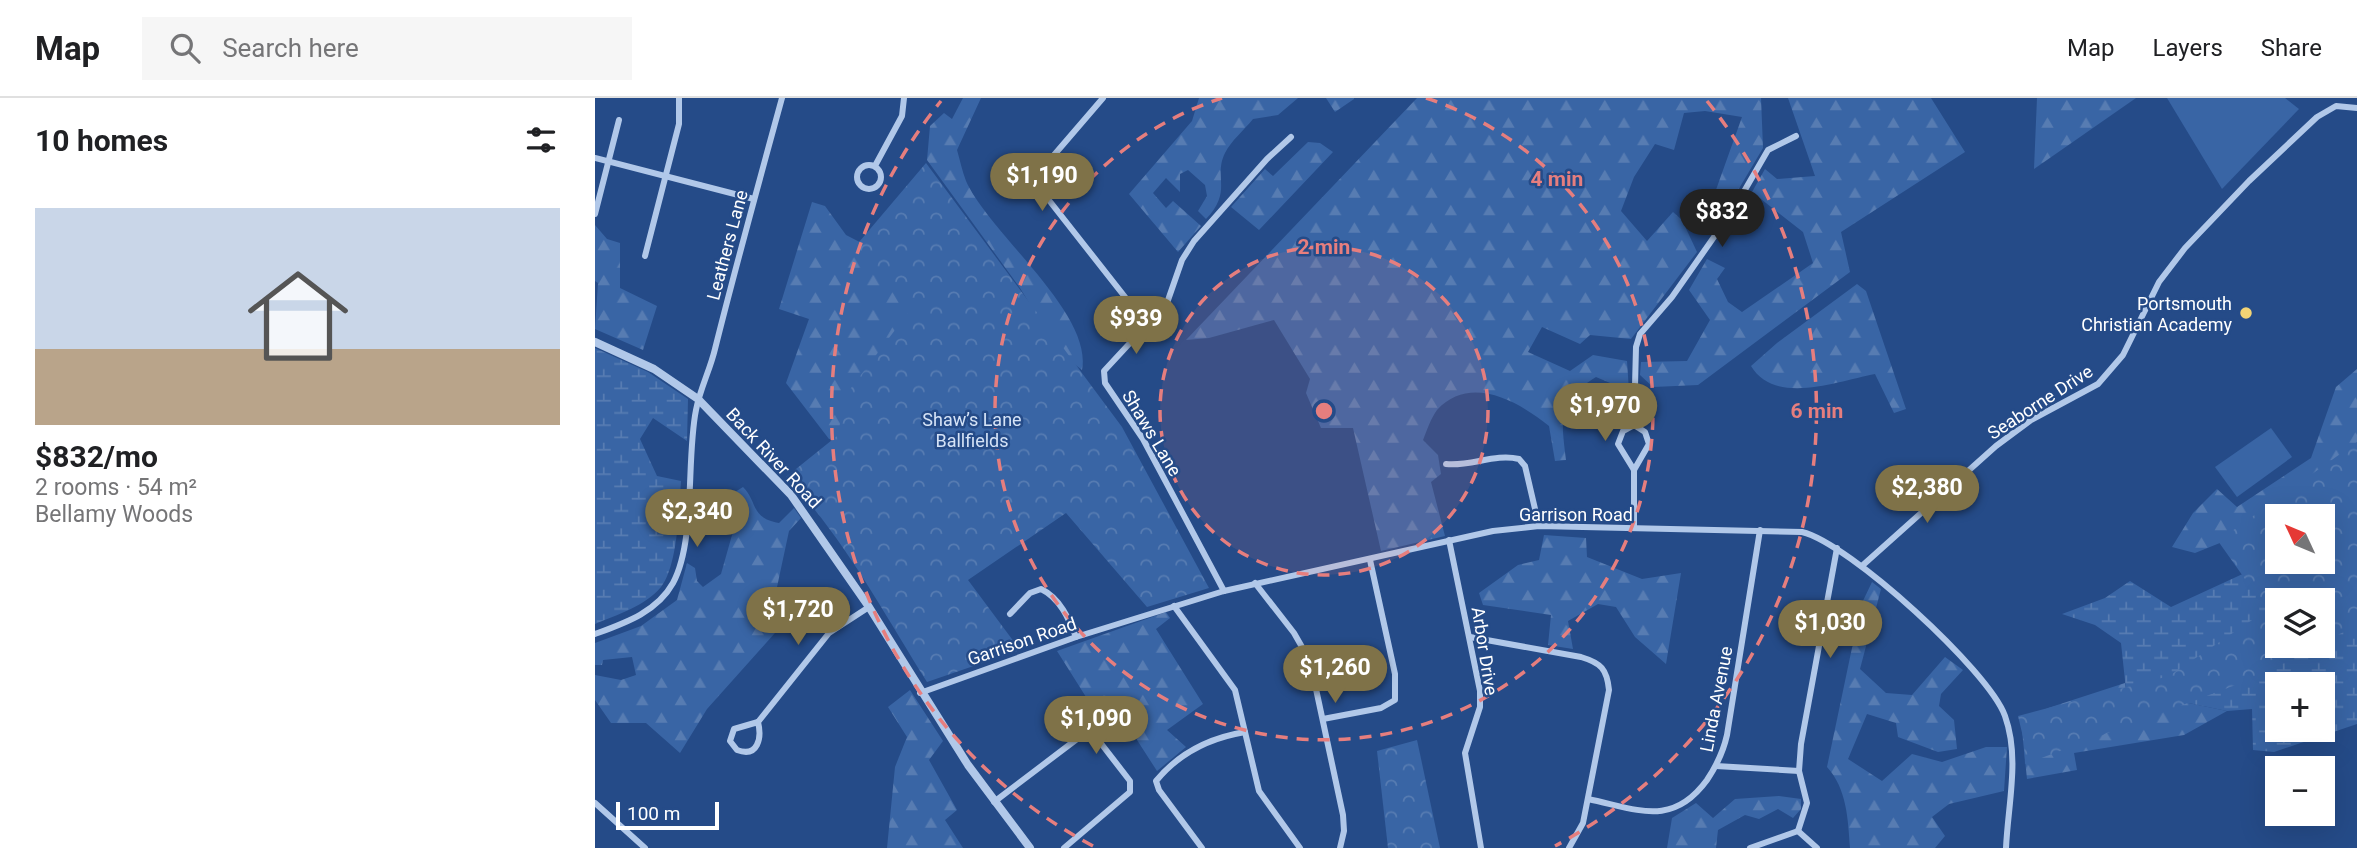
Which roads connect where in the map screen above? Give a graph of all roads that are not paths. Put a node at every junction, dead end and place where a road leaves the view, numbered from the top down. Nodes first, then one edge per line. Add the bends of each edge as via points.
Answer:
1 (679, 98) edge
2 (782, 98) edge
3 (904, 98) edge
4 (1103, 98) edge
5 (2357, 108) edge
6 (619, 120) dead end
7 (1796, 136) dead end
8 (1291, 137) dead end
9 (595, 158) edge
10 (609, 161) junction
11 (876, 164) junction
12 (666, 177) junction
13 (754, 199) junction
14 (595, 214) edge
15 (645, 256) dead end
16 (1147, 325) junction
17 (595, 342) edge
18 (698, 399) junction
19 (1634, 425) junction
20 (1446, 464) dead end
21 (1634, 470) junction
22 (1539, 526) junction
23 (1634, 528) junction
24 (1760, 530) junction
25 (1449, 540) junction
26 (1837, 548) junction
27 (1370, 560) junction
28 (1863, 565) junction
29 (1255, 583) junction
30 (1224, 591) junction
31 (1174, 606) junction
32 (869, 607) junction
33 (1010, 614) dead end
34 (595, 634) edge
35 (1076, 637) junction
36 (1470, 637) junction
37 (921, 693) junction
38 (1323, 719) junction
39 (758, 722) junction
40 (1245, 732) junction
41 (1716, 766) junction
42 (1799, 771) junction
43 (1588, 799) junction
44 (994, 802) junction
45 (595, 803) edge
46 (1798, 831) junction
47 (645, 848) edge
48 (1030, 848) edge
49 (1064, 848) edge
50 (1202, 848) edge
51 (1300, 848) edge
52 (1340, 848) edge
53 (1481, 848) edge
54 (1569, 848) edge
55 (1751, 848) edge
56 (1817, 848) edge
57 (2006, 848) edge

1 - 12 street via 679,124
2 - 13 street, Leathers Lane
3 - 11 street via 902,116
4 - 16 street via 1038,179 1048,199
5 - 28 street, Seaborne Drive via 2336,106 2317,117 2214,217 2159,282 2123,355 2098,384 2038,416 1996,446
6 - 10 street
7 - 19 street via 1768,150 1735,207 1640,334 1635,356
8 - 16 street, Shaws Lane via 1194,241 1182,260 1173,293
9 - 10 street
10 - 12 street
10 - 14 street
11 - 11 street via 880,184 864,189 857,182 857,172
12 - 13 street
12 - 15 street
13 - 18 street, Leathers Lane via 712,363
16 - 30 street, Shaws Lane via 1107,365 1105,383 1143,439
17 - 18 street, Back River Road via 654,369
18 - 32 street, Back River Road via 792,495
18 - 34 street, Leathers Lane via 684,544 676,576 663,597 644,612
19 - 21 street via 1645,432 1649,444
19 - 21 street via 1623,431 1618,444
20 - 22 street via 1519,459 1525,466
21 - 23 street
22 - 23 street, Garrison Road
22 - 25 street, Garrison Road
23 - 24 street, Garrison Road
24 - 26 street, Garrison Road via 1802,532
24 - 41 street, Linda Avenue via 1727,735
25 - 27 street, Garrison Road
25 - 36 street, Arbor Drive
26 - 28 street, Garrison Road
26 - 42 street
27 - 29 street, Garrison Road
27 - 38 street via 1395,674 1395,700 1381,708
28 - 57 street, Garrison Road via 1988,687 2005,714 2013,745
29 - 30 street, Garrison Road
29 - 38 street via 1310,661
30 - 31 street, Garrison Road
31 - 35 street, Garrison Road
31 - 40 street via 1235,690
32 - 37 street, Back River Road
32 - 39 street via 829,633
33 - 35 street via 1030,593 1041,589 1066,614
35 - 37 street, Garrison Road
36 - 43 street via 1581,657 1601,665 1608,674 1609,690
36 - 53 street, Arbor Drive via 1481,707 1465,753 1465,770
37 - 44 street, Back River Road
38 - 52 street via 1343,815
39 - 39 street via 756,748 737,750 730,741 734,729
40 - 50 street via 1192,749 1156,781
40 - 51 street via 1259,791
41 - 42 street
41 - 43 street, Linda Avenue via 1696,794 1677,809 1661,812
42 - 46 street via 1807,803
43 - 54 street via 1583,823
44 - 48 street, Back River Road
44 - 49 street via 1077,739 1096,737 1130,781 1130,792
45 - 47 street
46 - 55 street
46 - 56 street

